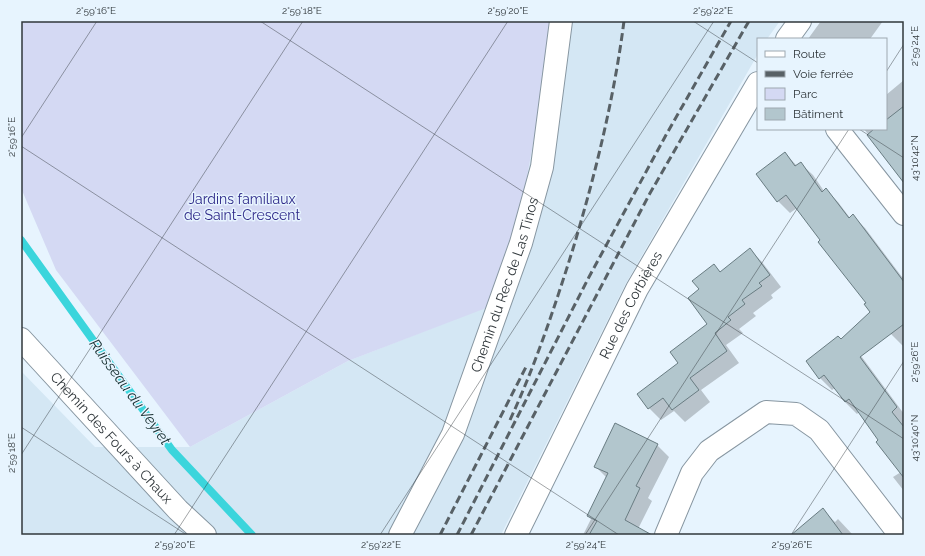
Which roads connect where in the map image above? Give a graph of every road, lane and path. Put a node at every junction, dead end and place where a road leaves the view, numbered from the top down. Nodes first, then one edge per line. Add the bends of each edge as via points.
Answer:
1 (561, 21) edge
2 (800, 21) edge
3 (788, 38) edge
4 (757, 85) edge
5 (838, 130) edge
6 (904, 214) edge
7 (21, 339) edge
8 (205, 535) edge
9 (400, 535) edge
10 (516, 535) edge
11 (666, 535) edge
12 (900, 535) edge

1 - 9 street, Chemin du Rec de Las Tinos via 542,167 521,244 453,434
2 - 3 street
4 - 10 street, Rue des Corbières via 637,289
5 - 6 street
7 - 8 street, Chemin des Fours à Chaux via 178,510
11 - 12 street via 692,472 709,451 766,412 796,414 819,430

